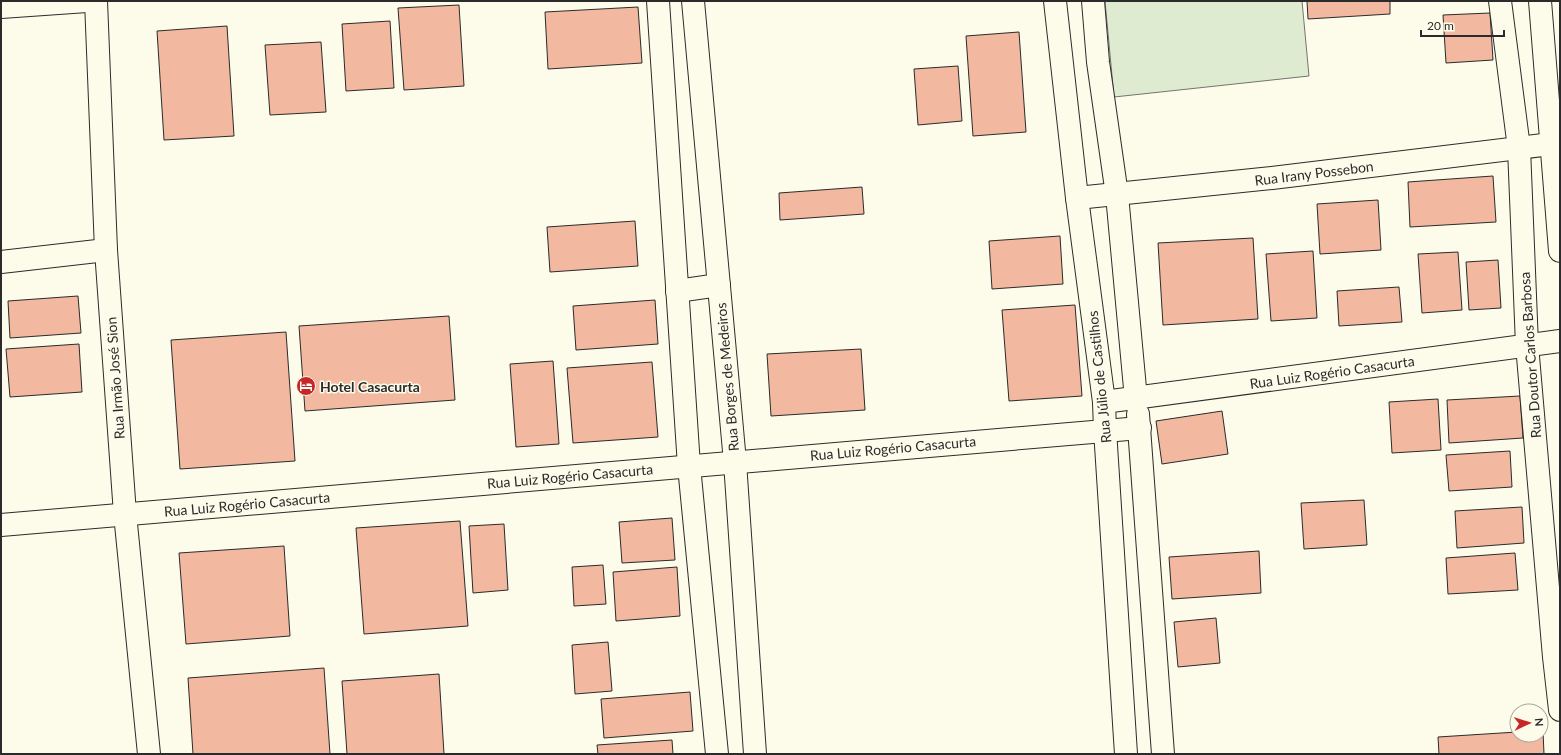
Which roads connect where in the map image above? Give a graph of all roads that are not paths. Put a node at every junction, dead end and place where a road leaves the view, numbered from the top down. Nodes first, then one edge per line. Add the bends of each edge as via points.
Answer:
1 (87, 1) edge
2 (96, 1) edge
3 (658, 1) edge
4 (693, 1) edge
5 (1055, 1) edge
6 (1093, 1) edge
7 (1500, 1) edge
8 (1540, 1) edge
9 (1, 7) edge
10 (1551, 144) junction
11 (1519, 148) junction
12 (1117, 195) junction
13 (1078, 198) junction
14 (106, 250) junction
15 (1560, 251) edge
16 (1, 262) edge
17 (718, 285) junction
18 (677, 291) junction
19 (1560, 341) edge
20 (1527, 345) junction
21 (1136, 399) junction
22 (1104, 402) junction
23 (1140, 428) junction
24 (1105, 430) junction
25 (735, 462) junction
26 (689, 466) junction
27 (126, 514) junction
28 (1, 525) edge
29 (1557, 657) edge
30 (1560, 710) edge
31 (149, 754) edge
32 (717, 754) edge
33 (755, 754) edge
34 (1126, 754) edge
35 (1163, 754) edge

1 - 9 street
2 - 14 street, Rua Irmão José Sion
3 - 18 street
4 - 17 street, Rua Borges de Medeiros
5 - 13 street, Rua Júlio de Castilhos
6 - 12 street via 1098,62
7 - 11 street, Rua Doutor Carlos Barbosa
8 - 10 street
10 - 11 street, Rua Irany Possebon
10 - 15 street
11 - 12 street, Rua Irany Possebon
11 - 20 street, Rua Doutor Carlos Barbosa
12 - 13 street, Rua Irany Possebon
12 - 21 street
13 - 22 street, Rua Júlio de Castilhos
14 - 16 street
14 - 27 street, Rua Irmão José Sion
17 - 18 street
17 - 25 street, Rua Borges de Medeiros
18 - 26 street
19 - 20 street, Rua Luiz Rogério Casacurta
20 - 21 street, Rua Luiz Rogério Casacurta
20 - 29 street, Rua Doutor Carlos Barbosa
21 - 22 street, Rua Luiz Rogério Casacurta
21 - 23 street
22 - 24 street, Rua Júlio de Castilhos
23 - 24 street, Rua Luiz Rogério Casacurta
23 - 35 street
24 - 25 street, Rua Luiz Rogério Casacurta
24 - 34 street, Rua Júlio de Castilhos
25 - 26 street, Rua Luiz Rogério Casacurta
25 - 33 street, Rua Borges de Medeiros
26 - 27 street, Rua Luiz Rogério Casacurta
26 - 32 street
27 - 28 street, Rua Luiz Rogério Casacurta
27 - 31 street, Rua Irmão José Sion
29 - 30 street, Rua Doutor Carlos Barbosa

